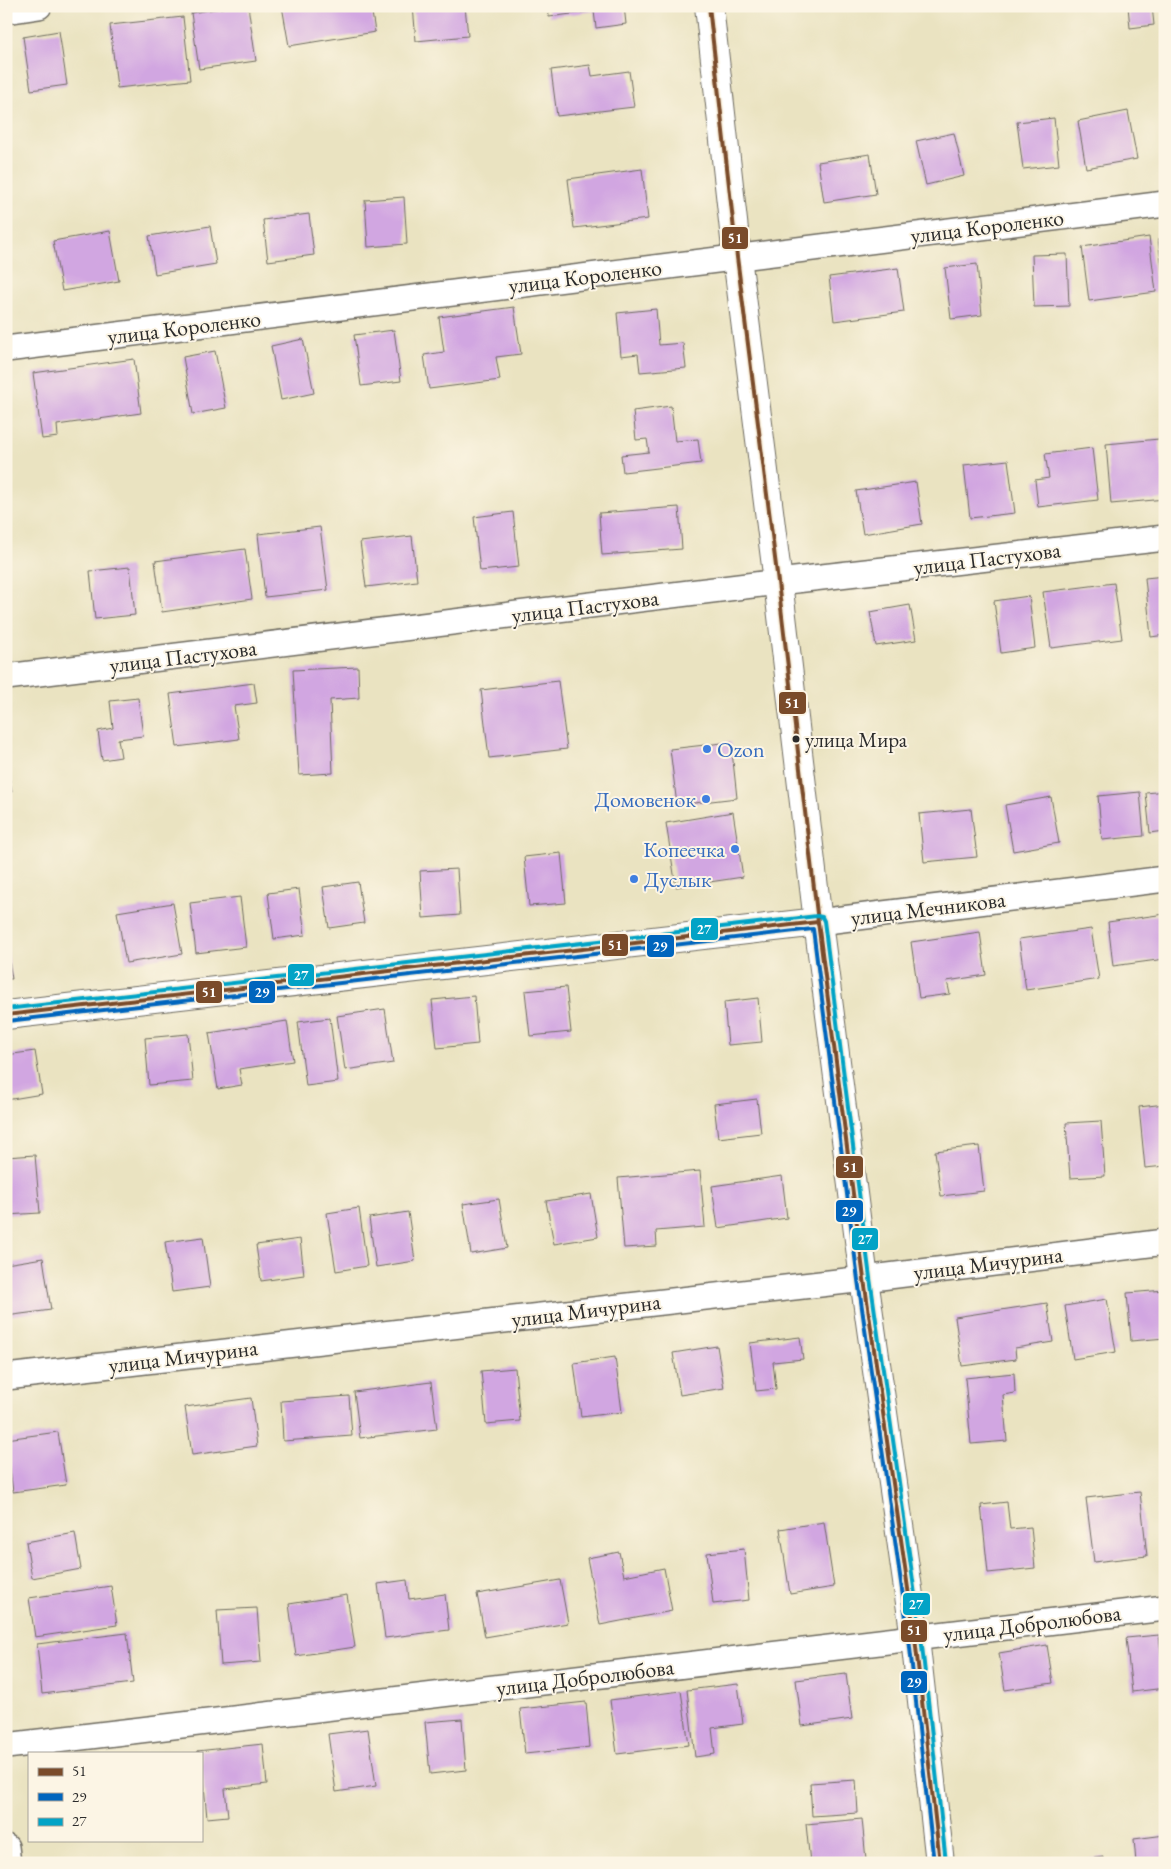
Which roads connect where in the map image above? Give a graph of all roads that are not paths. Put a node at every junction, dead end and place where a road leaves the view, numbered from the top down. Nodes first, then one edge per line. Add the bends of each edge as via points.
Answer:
1 (39, 6) edge
2 (709, 6) edge
3 (6, 11) edge
4 (1165, 204) edge
5 (737, 257) junction
6 (6, 350) edge
7 (1165, 538) edge
8 (778, 582) junction
9 (6, 677) edge
10 (1165, 878) edge
11 (818, 922) junction
12 (6, 1015) edge
13 (1165, 1242) edge
14 (864, 1279) junction
15 (6, 1377) edge
16 (1165, 1608) edge
17 (915, 1638) junction
18 (6, 1746) edge
19 (6, 1848) edge
20 (8, 1863) edge
21 (940, 1863) edge

1 - 3 street
2 - 5 main road
4 - 5 street, улица Короленко
5 - 6 street, улица Короленко
5 - 8 main road
7 - 8 street, улица Пастухова
8 - 9 street, улица Пастухова
8 - 11 main road
10 - 11 street, улица Мечникова
11 - 12 main road, улица Мечникова
11 - 14 main road
13 - 14 street, улица Мичурина
14 - 15 street, улица Мичурина
14 - 17 main road
16 - 17 street, улица Добролюбова
17 - 18 street, улица Добролюбова
17 - 21 main road
19 - 20 street

